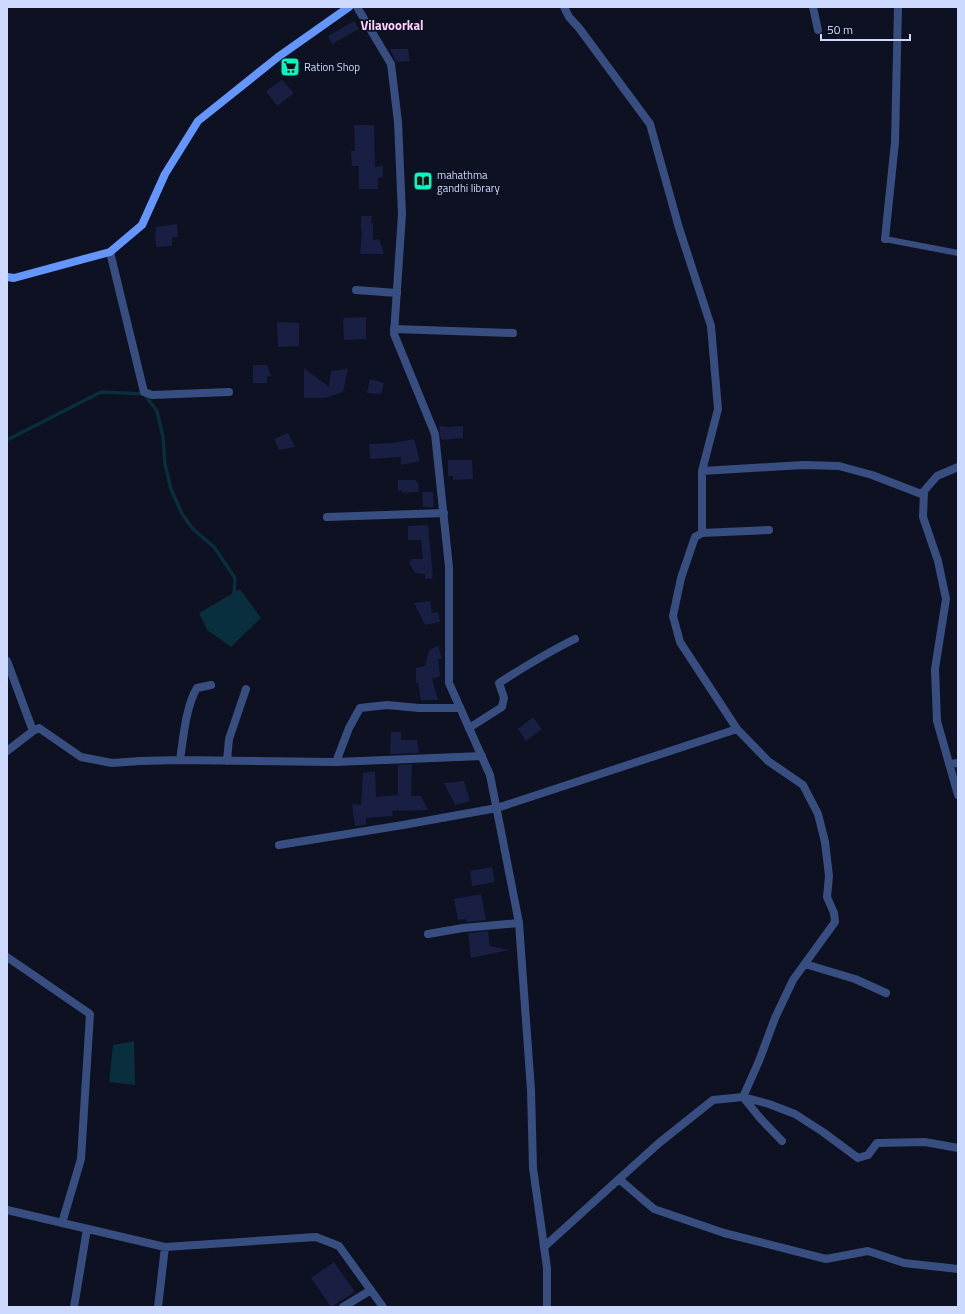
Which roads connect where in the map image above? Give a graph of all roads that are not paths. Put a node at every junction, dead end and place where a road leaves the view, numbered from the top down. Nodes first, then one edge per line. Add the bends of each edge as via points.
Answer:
1 (349, 7) edge
2 (357, 7) edge
3 (564, 7) edge
4 (813, 7) edge
5 (898, 7) edge
6 (818, 30) dead end
7 (885, 239) joint
8 (110, 252) junction
9 (958, 253) edge
10 (7, 277) edge
11 (356, 290) dead end
12 (397, 293) junction
13 (394, 328) junction
14 (513, 333) dead end
15 (229, 392) dead end
16 (958, 467) edge
17 (702, 471) junction
18 (924, 495) junction
19 (444, 513) junction
20 (327, 517) dead end
21 (769, 530) dead end
22 (702, 533) junction
23 (575, 639) dead end
24 (7, 661) edge
25 (210, 684) dead end
26 (246, 689) dead end
27 (460, 708) junction
28 (469, 728) junction
29 (737, 729) junction
30 (33, 731) junction
31 (7, 751) edge
32 (482, 756) junction
33 (180, 760) junction
34 (228, 761) junction
35 (336, 762) junction
36 (958, 763) edge
37 (949, 764) junction
38 (958, 795) edge
39 (497, 808) junction
40 (279, 845) dead end
41 (519, 923) junction
42 (428, 934) dead end
43 (7, 957) edge
44 (805, 964) junction
45 (886, 993) dead end
46 (743, 1097) junction
47 (782, 1141) dead end
48 (958, 1148) edge
49 (619, 1179) junction
50 (7, 1210) edge
51 (62, 1223) junction
52 (87, 1229) junction
53 (544, 1247) junction
54 (164, 1248) junction
55 (958, 1269) edge
56 (371, 1290) junction
57 (74, 1307) edge
58 (158, 1307) edge
59 (342, 1307) edge
60 (383, 1307) edge
61 (547, 1307) edge

1 - 8 main road via 278,57 198,122 165,174 142,226
2 - 12 street via 391,64 398,122 402,214
3 - 17 street via 650,124 679,228 711,326 718,410
4 - 6 street
5 - 7 street via 895,142
7 - 9 lane
8 - 10 main road via 14,278
8 - 15 street via 144,392 152,395
11 - 12 street
12 - 13 street
13 - 14 street
13 - 19 street via 394,334 435,434
16 - 18 street via 937,476 924,491
17 - 18 street via 803,465 839,466 872,475
17 - 22 street
18 - 37 street via 923,517 938,561 946,599 935,669 937,721
19 - 20 street
19 - 27 street via 449,567 449,683
21 - 22 street
22 - 29 street via 695,537 692,544 673,616 680,642
23 - 28 street via 499,683 504,698 502,707
24 - 30 street
25 - 33 street via 197,688 193,694
26 - 34 street via 229,739
27 - 28 street
27 - 35 street via 387,705 360,708
28 - 32 street
29 - 39 street
29 - 44 street via 768,761 803,785 818,814 825,842 829,876 827,897 835,922
30 - 31 street
30 - 33 street via 38,728 81,757 112,763
32 - 35 street
32 - 39 street via 490,775
33 - 34 street
34 - 35 street
36 - 37 street
37 - 38 street
39 - 40 street
39 - 41 street
41 - 42 street
41 - 53 street via 532,1090 533,1168
43 - 51 street via 90,1014 81,1159
44 - 45 street via 855,979
44 - 46 street via 793,980 778,1012
46 - 47 street
46 - 48 street via 795,1114 858,1158 868,1155 877,1144 925,1142
46 - 49 street via 713,1100
49 - 53 street
49 - 55 street via 654,1209 724,1233 826,1259 868,1251 904,1263
50 - 51 street
51 - 52 street
52 - 54 street
52 - 57 street
53 - 61 street
54 - 56 street via 316,1237 339,1246
54 - 58 street
56 - 59 street
56 - 60 street

